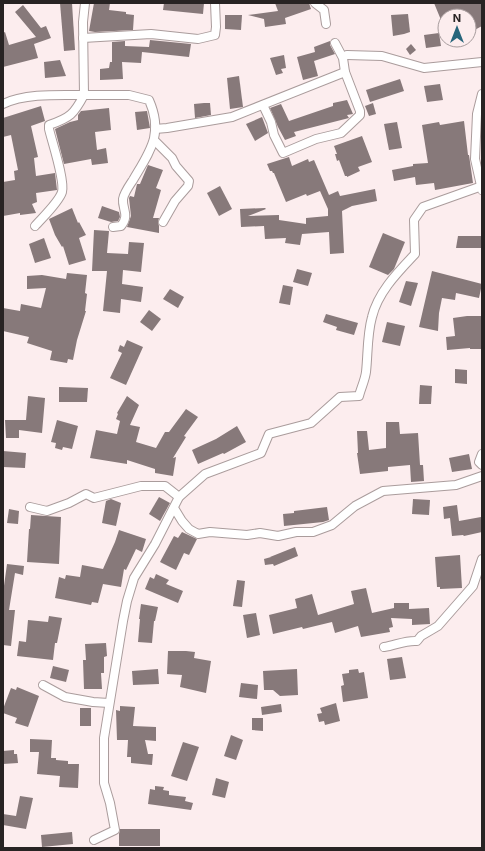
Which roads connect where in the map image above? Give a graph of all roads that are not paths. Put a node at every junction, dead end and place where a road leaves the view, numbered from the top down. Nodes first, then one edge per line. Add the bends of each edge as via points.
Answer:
1 (85, 3) edge
2 (215, 3) edge
3 (315, 3) edge
4 (326, 24) dead end
5 (83, 38) junction
6 (335, 42) dead end
7 (347, 55) dead end
8 (482, 62) edge
9 (345, 72) junction
10 (482, 94) edge
11 (84, 95) junction
12 (3, 104) edge
13 (264, 105) junction
14 (155, 129) junction
15 (154, 140) junction
16 (482, 186) edge
17 (482, 192) edge
18 (163, 222) dead end
19 (34, 226) dead end
20 (113, 227) dead end
21 (482, 454) edge
22 (482, 465) edge
23 (482, 476) edge
24 (179, 497) junction
25 (30, 507) dead end
26 (174, 508) junction
27 (482, 559) edge
28 (384, 647) dead end
29 (43, 685) dead end
30 (110, 703) junction
31 (94, 840) dead end

1 - 5 street
2 - 5 street via 215,35 198,39 151,34
3 - 4 street via 324,10
5 - 11 street
6 - 9 street via 343,58
7 - 8 street via 382,56 424,68
9 - 13 street
9 - 13 street via 360,115 342,133 316,139 283,152
10 - 16 street via 477,114 475,159
11 - 12 street via 28,97
11 - 14 street via 128,95 149,100 154,111
11 - 19 street via 74,113 49,125 62,191 59,198
13 - 14 street via 232,117
14 - 15 street
15 - 18 street via 172,158 189,181
15 - 20 street via 123,200 126,211 124,223
16 - 17 street
16 - 24 street via 423,207 414,220 415,254 396,273 372,317 366,373 359,396 340,397 311,423 269,434 261,453 205,474
21 - 22 street via 479,462
23 - 26 street via 456,484 383,491 356,506 332,525 313,532 278,536 260,533 198,534 189,529
24 - 25 street via 164,486 141,486 94,498 86,494 47,511
24 - 26 street
26 - 30 street via 134,578 122,621
27 - 28 street via 473,586 438,626 417,641 408,640
29 - 30 street via 65,697
30 - 31 street via 104,738 104,783 115,830

